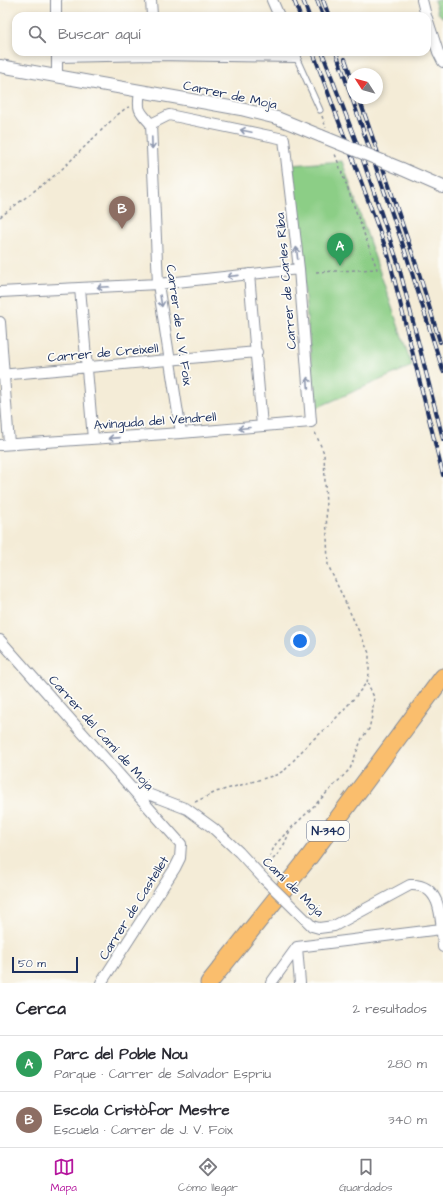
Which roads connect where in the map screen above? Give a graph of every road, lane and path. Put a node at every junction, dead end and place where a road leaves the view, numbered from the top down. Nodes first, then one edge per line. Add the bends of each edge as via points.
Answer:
1 (56, 0) edge
2 (151, 0) edge
3 (272, 0) edge
4 (422, 0) edge
5 (56, 12) edge
6 (152, 12) edge
7 (277, 12) edge
8 (426, 12) edge
9 (431, 27) edge
10 (440, 48) edge
11 (57, 56) edge
12 (295, 56) edge
13 (443, 62) edge
14 (0, 66) edge
15 (58, 76) junction
16 (140, 92) junction
17 (138, 104) junction
18 (320, 110) joint
19 (152, 124) junction
20 (324, 134) junction
21 (336, 154) dead end
22 (442, 186) edge
23 (0, 217) edge
24 (299, 269) junction
25 (316, 272) dead end
26 (249, 274) junction
27 (158, 284) junction
28 (80, 288) junction
29 (0, 292) edge
30 (0, 322) edge
31 (257, 352) junction
32 (170, 360) junction
33 (87, 367) junction
34 (2, 375) edge
35 (311, 422) junction
36 (262, 426) junction
37 (181, 433) junction
38 (93, 439) junction
39 (4, 444) edge
40 (0, 640) edge
41 (443, 677) edge
42 (367, 682) junction
43 (133, 788) junction
44 (187, 808) junction
45 (290, 828) junction
46 (181, 844) joint
47 (268, 863) junction
48 (264, 879) junction
49 (441, 929) junction
50 (297, 946) junction
51 (443, 947) edge
52 (101, 983) edge
53 (208, 983) edge
54 (271, 983) edge
55 (300, 983) edge

1 - 5 street
2 - 6 street
3 - 7 street
4 - 8 street
9 - 10 street
10 - 13 street
11 - 15 street
12 - 18 lane
14 - 15 street, Carrer de Moja
15 - 16 street, Carrer de Moja
16 - 17 street
16 - 20 street, Carrer de Moja via 241,109
17 - 19 street via 139,111
17 - 23 path via 126,108 116,116 59,172
18 - 20 path
24 -> 19 street, Carrer de Carles Riba via 284,139 168,115
19 -> 27 street, Carrer de J. V. Foix
20 - 22 street, Carrer de Moja, bridge
21 - 25 path via 377,269
24 - 26 street
35 -> 24 street, Carrer de Carles Riba
26 -> 27 street
26 - 31 street
27 -> 28 street
27 -> 32 street, Carrer de J. V. Foix
28 - 29 street
28 - 33 street
30 - 34 street
31 - 32 street, Carrer de Creixell
31 - 36 street
32 - 33 street, Carrer de Creixell
32 - 37 street, Carrer de J. V. Foix
33 - 34 street, Carrer de Creixell
33 - 38 street
34 - 39 street
35 - 36 street, Avinguda del Vendrell
35 - 42 path via 324,452 328,565 369,653
36 -> 37 street, Avinguda del Vendrell
37 -> 38 street, Avinguda del Vendrell
38 - 39 street, Avinguda del Vendrell
40 - 43 street, Carrer del Camí de Moja
41 - 53 highway, N-340 via 310,856
42 - 44 path via 328,727 310,742 285,770 276,775 216,792
42 - 45 path via 374,697 372,716 369,729 362,738 350,769
43 - 44 street, Camí de Moja
43 - 46 street, Carrer del Camí de Moja
44 - 48 street, Camí de Moja via 213,828
45 - 47 path via 275,845
45 - 47 path via 282,849
46 - 52 street, Carrer de Castellet via 176,868
47 - 48 path
48 - 49 street, Camí de Moja, bridge via 312,926 319,928 334,926 410,885 419,885 435,896 440,907
49 - 50 street
49 - 51 street, Camí de Moja
50 - 54 street
50 - 55 street

